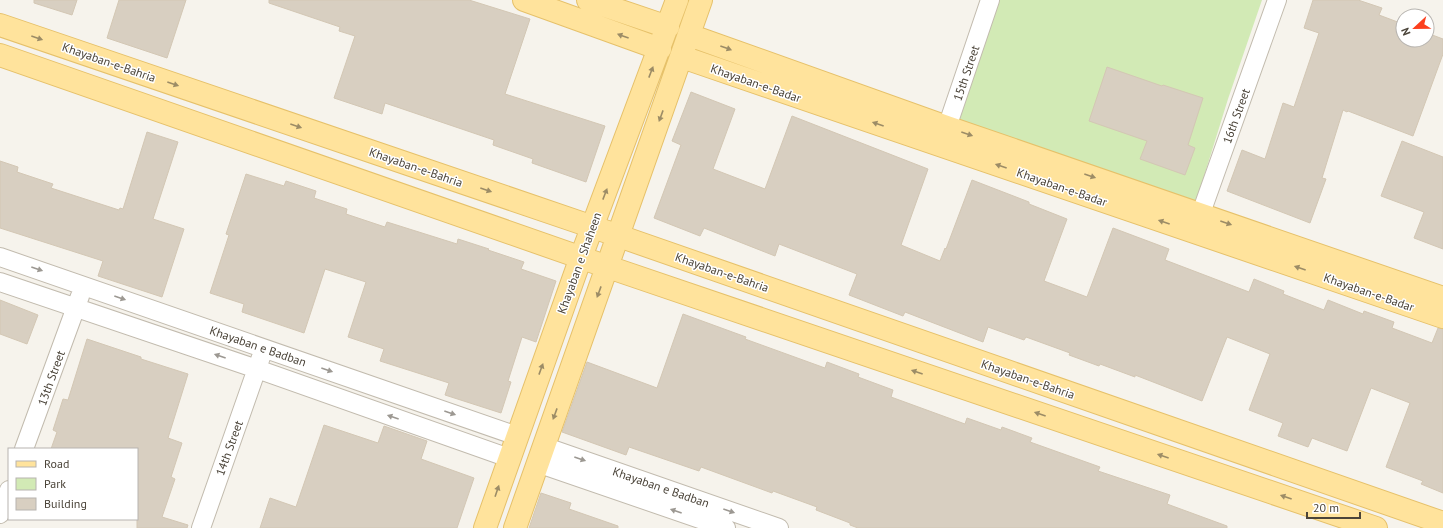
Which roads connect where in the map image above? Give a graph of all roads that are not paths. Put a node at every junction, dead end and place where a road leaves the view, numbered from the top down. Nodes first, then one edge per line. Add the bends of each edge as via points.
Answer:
1 (524, 0) edge
2 (588, 0) edge
3 (677, 0) edge
4 (701, 0) edge
5 (990, 0) edge
6 (1277, 0) edge
7 (0, 25) edge
8 (668, 27) junction
9 (690, 35) junction
10 (660, 49) junction
11 (0, 55) edge
12 (682, 57) junction
13 (944, 136) junction
14 (1198, 223) junction
15 (593, 227) junction
16 (618, 236) junction
17 (581, 256) junction
18 (0, 257) edge
19 (608, 267) junction
20 (0, 282) edge
21 (84, 286) junction
22 (1443, 298) edge
23 (77, 307) junction
24 (1443, 317) edge
25 (264, 348) junction
26 (257, 369) junction
27 (517, 436) junction
28 (24, 448) edge
29 (540, 454) junction
30 (509, 458) junction
31 (8, 493) edge
32 (0, 514) edge
33 (1443, 523) edge
34 (200, 528) edge
35 (485, 528) edge
36 (515, 528) edge
37 (726, 528) edge
38 (779, 528) edge
39 (1376, 528) edge

10 -> 1 main road
2 - 8 main road
3 - 8 main road, Khayaban e Shaheen
4 - 9 main road
5 - 13 street, 15th Street
6 - 14 street, 16th Street
7 -> 15 main road, Khayaban-e-Bahria
8 - 10 main road, Khayaban e Shaheen
9 - 12 main road
9 -> 13 main road, Khayaban-e-Badar
15 -> 10 main road, Khayaban e Shaheen
11 - 17 main road
13 -> 12 main road, Khayaban-e-Badar
12 -> 16 main road
13 - 14 main road, Khayaban-e-Badar
14 -> 22 main road, Khayaban-e-Badar
24 -> 14 main road, Khayaban-e-Badar
15 - 16 main road, Khayaban-e-Bahria
15 - 17 main road, Khayaban e Shaheen
16 - 19 main road
16 - 33 main road, Khayaban-e-Bahria
17 - 19 main road
27 -> 17 main road, Khayaban e Shaheen
18 -> 21 street, Khayaban e Badban
19 -> 29 main road
39 -> 19 main road
20 - 23 street, Khayaban e Badban
21 - 23 street, 13th Street
21 -> 25 street, Khayaban e Badban
26 -> 23 street, Khayaban e Badban
23 - 28 street, 13th Street
25 - 26 street, 14th Street
25 -> 27 street, Khayaban e Badban
30 -> 26 street, Khayaban e Badban
26 - 34 street, 14th Street
27 - 30 main road, Khayaban e Shaheen
29 - 36 main road
37 -> 29 street, Khayaban e Badban
29 -> 38 street, Khayaban e Badban
35 -> 30 main road, Khayaban e Shaheen
31 - 32 street

